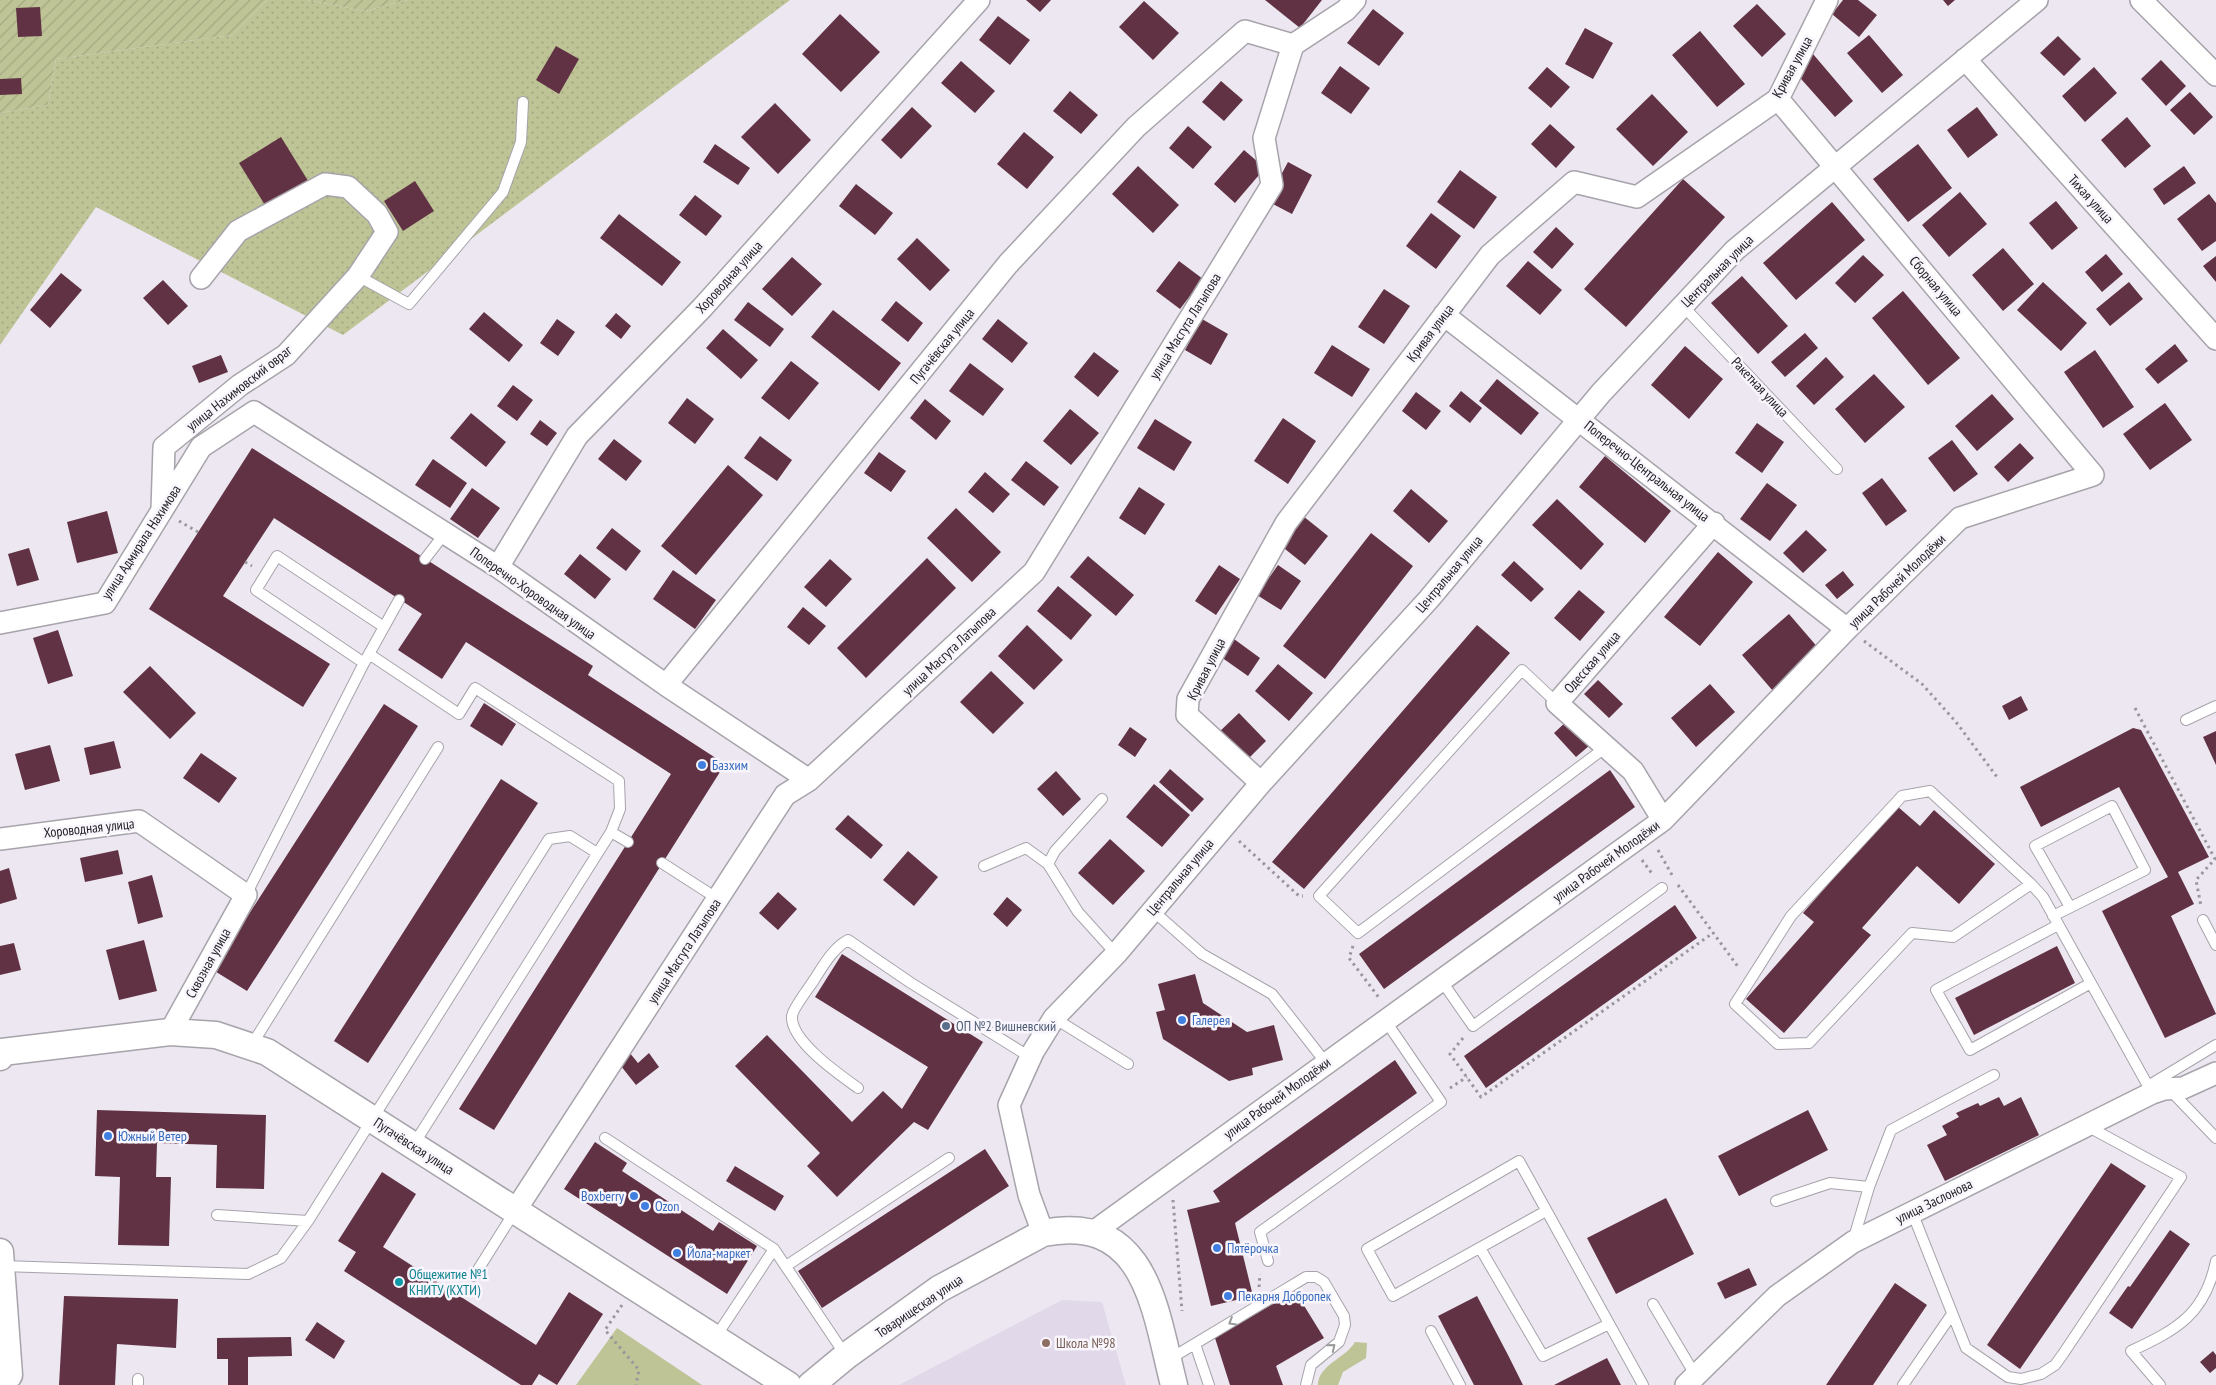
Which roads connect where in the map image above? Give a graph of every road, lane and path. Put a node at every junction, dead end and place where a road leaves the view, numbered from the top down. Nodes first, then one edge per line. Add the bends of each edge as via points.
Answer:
1 (979, 0) edge
2 (1355, 0) edge
3 (1827, 0) edge
4 (2037, 0) edge
5 (2141, 0) edge
6 (1293, 45) junction
7 (1965, 59) junction
8 (2216, 75) edge
9 (1778, 99) junction
10 (523, 102) dead end
11 (1836, 166) junction
12 (358, 276) junction
13 (201, 278) dead end
14 (1682, 306) junction
15 (1444, 315) junction
16 (2216, 339) edge
17 (254, 412) joint
18 (1579, 418) junction
19 (1837, 469) dead end
20 (2093, 475) joint
21 (162, 510) junction
22 (1714, 523) junction
23 (445, 533) junction
24 (426, 559) dead end
25 (498, 567) junction
26 (399, 600) dead end
27 (0, 623) edge
28 (384, 626) junction
29 (1847, 629) junction
30 (367, 658) junction
31 (666, 685) junction
32 (1557, 703) junction
33 (2216, 706) edge
34 (2135, 708) dead end
35 (2186, 720) dead end
36 (438, 747) dead end
37 (1606, 747) junction
38 (1997, 777) dead end
39 (809, 780) junction
40 (1261, 782) junction
41 (1102, 799) dead end
42 (1663, 820) junction
43 (1224, 826) junction
44 (611, 832) junction
45 (0, 839) edge
46 (628, 842) dead end
47 (1655, 845) dead end
48 (598, 853) junction
49 (1639, 856) dead end
50 (662, 863) dead end
51 (1048, 864) junction
52 (984, 866) dead end
53 (2031, 884) junction
54 (1662, 888) joint
55 (246, 895) junction
56 (1319, 896) junction
57 (718, 899) junction
58 (2070, 907) junction
59 (1152, 910) junction
60 (2203, 920) joint
61 (2056, 921) junction
62 (1358, 932) junction
63 (1713, 933) junction
64 (2216, 945) edge
65 (1116, 954) junction
66 (1441, 980) junction
67 (1749, 982) junction
68 (2091, 983) junction
69 (1054, 1018) junction
70 (1389, 1018) junction
71 (1473, 1026) junction
72 (170, 1032) junction
73 (2216, 1045) edge
74 (251, 1046) junction
75 (1, 1054) edge
76 (1030, 1057) junction
77 (1326, 1063) junction
78 (1128, 1064) dead end
79 (2216, 1073) edge
80 (1994, 1076) dead end
81 (858, 1088) dead end
82 (2156, 1089) junction
83 (374, 1120) junction
84 (2086, 1125) junction
85 (605, 1138) dead end
86 (2216, 1138) edge
87 (414, 1145) junction
88 (949, 1158) dead end
89 (1171, 1174) junction
90 (1869, 1187) junction
91 (1776, 1201) dead end
92 (515, 1211) junction
93 (1546, 1211) junction
94 (1912, 1212) junction
95 (217, 1215) dead end
96 (308, 1221) junction
97 (1092, 1232) junction
98 (1043, 1233) junction
99 (1853, 1242) junction
100 (1480, 1248) junction
101 (774, 1249) junction
102 (1, 1259) edge
103 (1268, 1260) joint
104 (2216, 1261) edge
105 (786, 1266) junction
106 (474, 1276) dead end
107 (1653, 1304) dead end
108 (622, 1305) dead end
109 (1258, 1306) junction
110 (1182, 1314) dead end
111 (1952, 1314) junction
112 (1609, 1324) junction
113 (1431, 1331) dead end
114 (715, 1339) junction
115 (1195, 1344) junction
116 (846, 1356) junction
117 (1168, 1360) junction
118 (6, 1378) edge
119 (1694, 1382) edge
120 (636, 1385) edge
121 (788, 1385) edge
122 (812, 1385) edge
123 (1174, 1385) edge
124 (1209, 1385) edge
125 (1306, 1385) edge
126 (1460, 1385) edge
127 (1642, 1385) edge
128 (1903, 1385) edge
129 (2160, 1385) edge

1 - 25 street, Хороводная улица via 702,308 577,436
2 - 6 street via 1346,10
3 - 9 street, Кривая улица
4 - 7 street, Центральная улица
5 - 8 street
6 - 31 street, Пугачёвская улица via 1245,31 1136,127 1008,264
6 - 39 street, улица Масгута Латыпова via 1264,138 1272,184 1034,572
7 - 11 street, Центральная улица
7 - 16 street, Тихая улица
9 - 11 street, Сборная улица
9 - 15 street, Кривая улица via 1637,197 1574,182 1490,255
10 - 12 lane via 521,142 503,192 409,304
11 - 14 street, Центральная улица via 1735,250
11 - 20 street, Сборная улица
12 - 13 street, улица Нахимовский овраг via 387,232 377,214 348,187 325,184 238,231
12 - 21 street, улица Нахимовский овраг via 286,355 240,385 164,447
14 - 18 street, Центральная улица
14 - 19 lane, Ракетная улица
15 - 18 street, Поперечно-Центральная улица
15 - 40 street, Кривая улица via 1286,523 1188,700 1187,715
17 - 21 street, улица Адмирала Нахимова via 200,447
17 - 23 street, Поперечно-Хороводная улица
18 - 22 street, Поперечно-Центральная улица
18 - 40 street, Центральная улица via 1429,599
20 - 29 street, улица Рабочей Молодёжи via 1960,518
21 - 27 street, улица Адмирала Нахимова via 105,603
22 - 29 street, Поперечно-Центральная улица
22 - 32 street, Одесская улица
23 - 24 lane
23 - 25 street, Поперечно-Хороводная улица
25 - 31 street, Поперечно-Хороводная улица
26 - 28 lane
28 - 30 lane
28 - 30 lane via 277,556 256,590
29 - 38 path via 1922,684 1956,722
29 - 42 street, улица Рабочей Молодёжи
30 - 44 lane via 459,714 475,688 619,781 620,808
30 - 55 lane
31 - 39 street, Поперечно-Хороводная улица
32 - 37 street, Одесская улица
32 - 56 lane via 1522,670
33 - 35 lane
34 - 60 path via 2214,859 2196,880
36 - 74 lane
37 - 42 street, Одесская улица via 1633,771
37 - 62 lane
39 - 57 street, улица Масгута Латыпова via 785,795
40 - 43 street, Центральная улица
41 - 51 lane via 1055,851
42 - 66 street, улица Рабочей Молодёжи
43 - 56 path via 1299,896
43 - 59 street, Центральная улица
44 - 46 lane
44 - 48 lane
45 - 55 street, Хороводная улица via 139,821
47 - 63 path via 1674,880
48 - 83 lane via 570,836 549,839
48 - 87 lane
49 - 54 path
50 - 57 lane
51 - 52 lane via 1026,848
51 - 65 lane via 1078,912
53 - 61 lane
53 - 67 lane via 1953,937 1912,933 1809,1042 1778,1044 1736,1004
53 - 67 lane via 1930,791 1902,796 1791,916
54 - 71 lane
55 - 72 street, Сквозная улица
56 - 62 lane
57 - 92 street, улица Масгута Латыпова
58 - 58 lane via 2145,870 2112,806 2035,846
58 - 61 lane
59 - 65 street, Центральная улица
59 - 77 lane via 1202,954 1272,994
60 - 64 lane
61 - 68 lane
61 - 68 lane via 1936,990 1970,1050
62 - 70 path via 1349,958
63 - 67 path
63 - 71 path via 1481,1097 1450,1054
65 - 69 street, Центральная улица
66 - 70 street, улица Рабочей Молодёжи
66 - 71 lane
68 - 82 lane
69 - 76 street, Центральная улица
69 - 78 lane
70 - 77 street, улица Рабочей Молодёжи
70 - 103 lane via 1442,1102 1260,1232
72 - 74 street, Пугачёвская улица via 216,1035
72 - 75 street, Пугачёвская улица
73 - 82 lane
74 - 83 street, Пугачёвская улица via 267,1052
76 - 81 lane via 848,940 822,968 792,1015 794,1027 803,1042
76 - 98 street, Центральная улица via 1009,1105 1030,1195
77 - 89 street, улица Рабочей Молодёжи
79 - 82 street, улица Заслонова via 2183,1088
80 - 90 lane via 1891,1130
82 - 84 street, улица Заслонова
82 - 86 lane
83 - 87 street, Пугачёвская улица
83 - 96 lane
84 - 94 street, улица Заслонова
84 - 111 lane via 2181,1177 2063,1354 2041,1374 2030,1378 2008,1377 1966,1348
85 - 101 lane
87 - 92 street, Пугачёвская улица
88 - 105 lane
89 - 97 street, улица Рабочей Молодёжи
89 - 110 path
90 - 91 lane via 1830,1183
90 - 99 lane
92 - 106 lane
92 - 114 street, Пугачёвская улица
93 - 100 lane
93 - 100 lane via 1519,1161 1367,1250 1393,1296
93 - 112 lane
94 - 99 street, улица Заслонова
94 - 111 lane
95 - 96 lane
96 - 102 lane via 281,1258 248,1274
97 - 98 street, Товарищеская улица via 1060,1229
97 - 117 street via 1122,1248 1142,1274
98 - 116 street, Товарищеская улица via 939,1289
99 - 119 street, улица Заслонова via 1777,1296
100 - 112 lane via 1543,1356
101 - 105 lane
101 - 114 lane
102 - 118 street
103 - 109 path via 1259,1276
104 - 129 lane via 2212,1282 2194,1312 2166,1334 2132,1350
105 - 116 lane
107 - 119 lane
108 - 120 path via 605,1330 639,1370
109 -> 115 lane
125 -> 109 lane via 1310,1365 1335,1346 1344,1331 1344,1316 1324,1282 1316,1277 1306,1277
111 - 128 lane
112 - 127 lane
113 - 126 lane
114 - 121 street, Пугачёвская улица
115 - 117 lane
115 - 124 lane
116 - 122 street, Товарищеская улица
117 - 123 street

